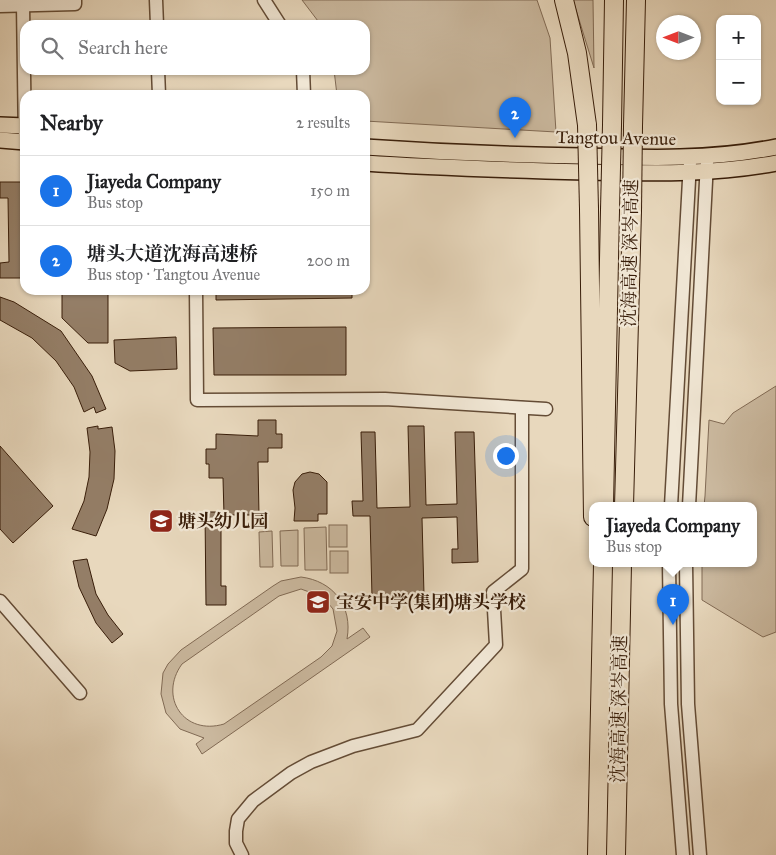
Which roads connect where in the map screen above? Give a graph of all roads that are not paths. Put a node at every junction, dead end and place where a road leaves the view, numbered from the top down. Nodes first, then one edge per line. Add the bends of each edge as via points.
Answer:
1 (75, 0) edge
2 (156, 0) edge
3 (264, 0) edge
4 (564, 0) edge
5 (614, 0) edge
6 (637, 0) edge
7 (23, 5) junction
8 (0, 6) edge
9 (23, 20) edge
10 (157, 20) edge
11 (277, 20) edge
12 (24, 75) edge
13 (158, 75) edge
14 (304, 75) edge
15 (25, 90) edge
16 (159, 90) edge
17 (304, 90) edge
18 (0, 125) edge
19 (20, 126) edge
20 (0, 140) edge
21 (20, 142) edge
22 (370, 147) edge
23 (776, 147) edge
24 (707, 156) junction
25 (690, 157) junction
26 (776, 162) edge
27 (370, 163) edge
28 (706, 172) junction
29 (689, 173) junction
30 (196, 295) edge
31 (522, 408) junction
32 (546, 409) dead end
33 (593, 502) edge
34 (604, 502) edge
35 (624, 502) edge
36 (672, 502) edge
37 (688, 502) edge
38 (595, 567) edge
39 (603, 567) edge
40 (622, 567) edge
41 (669, 567) edge
42 (686, 567) edge
43 (0, 601) edge
44 (601, 656) junction
45 (80, 693) dead end
46 (242, 855) edge
47 (597, 855) edge
48 (616, 855) edge
49 (683, 855) edge
50 (700, 855) edge

1 - 7 street via 75,4
2 - 10 street
3 - 11 street
4 - 33 highway, bridge via 577,53 587,125
5 - 34 highway, 沈海高速 深岑高速, bridge
6 - 35 highway, 沈海高速 深岑高速, bridge
7 - 8 street
7 - 9 street
12 - 15 street
13 - 16 street
14 - 17 street
18 - 19 main road
20 - 21 main road
22 - 25 main road, Tangtou Avenue via 498,154
23 - 24 main road, Tangtou Avenue
24 - 25 main road, Tangtou Avenue
24 - 28 street
25 - 29 street
26 - 28 main road, Tangtou Avenue
27 - 29 main road, Tangtou Avenue via 497,170
28 - 29 main road, Tangtou Avenue
28 - 37 street
29 - 36 street
30 - 31 street via 197,400 384,399
31 - 32 street
31 - 46 street via 522,569 493,592 496,645 417,730 353,746 311,762 253,801 241,814 236,831 236,842
38 - 44 highway
39 - 44 highway, 沈海高速 深岑高速
40 - 48 highway, 沈海高速 深岑高速
41 - 49 street via 671,704
42 - 50 street via 688,704
43 - 45 street
44 - 47 highway, 沈海高速 深岑高速

